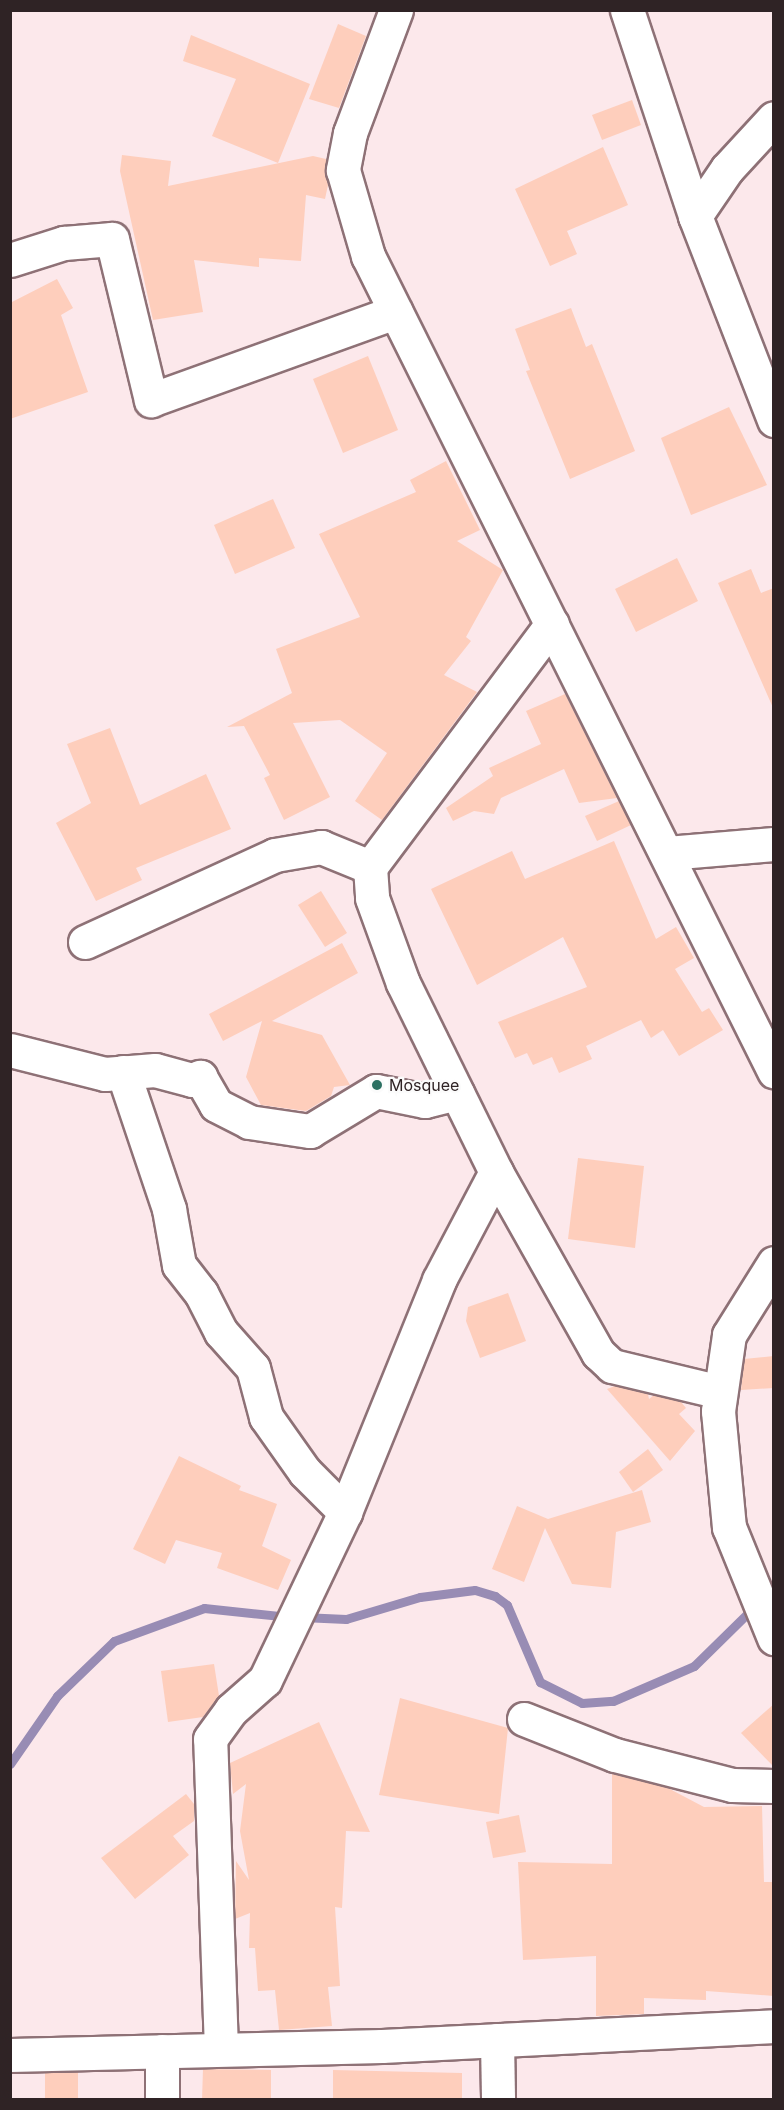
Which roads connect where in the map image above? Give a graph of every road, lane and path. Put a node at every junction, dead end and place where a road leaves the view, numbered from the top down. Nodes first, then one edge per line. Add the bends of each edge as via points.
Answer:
1 (396, 10) edge
2 (627, 10) edge
3 (774, 118) edge
4 (695, 216) junction
5 (10, 260) edge
6 (396, 312) junction
7 (774, 420) edge
8 (552, 624) junction
9 (774, 844) edge
10 (667, 853) junction
11 (370, 867) junction
12 (85, 942) dead end
13 (10, 1050) edge
14 (774, 1071) edge
15 (123, 1072) junction
16 (458, 1093) junction
17 (496, 1172) junction
18 (774, 1263) edge
19 (720, 1392) junction
20 (345, 1512) junction
21 (770, 1631) edge
22 (524, 1719) dead end
23 (774, 1786) edge
24 (774, 2026) edge
25 (497, 2040) junction
26 (221, 2049) junction
27 (162, 2051) junction
28 (10, 2055) edge
29 (162, 2100) edge
30 (498, 2100) edge

1 - 6 street via 350,133 343,170 368,256
2 - 4 street
3 - 4 street via 727,169
4 - 7 street
5 - 6 street via 64,243 111,239 151,400
6 - 8 street
8 - 10 street
8 - 11 street
9 - 10 street
10 - 14 street
11 - 12 street via 321,848 275,855
11 - 16 street via 372,898 403,982
13 - 15 street via 105,1074
15 - 16 street via 155,1070 192,1080 200,1077 216,1105 249,1122 310,1131 376,1091 425,1101
15 - 20 street via 169,1209 179,1265 201,1293 221,1332 253,1368 266,1416 305,1472
16 - 17 street
17 - 19 street via 598,1353 612,1366
17 - 20 street via 439,1280
18 - 19 street via 729,1335
19 - 21 street via 718,1411 729,1527
20 - 26 street via 265,1680 231,1710 210,1739
22 - 23 street via 615,1755 732,1785
24 - 25 street
25 - 26 street
25 - 30 street
26 - 27 street
27 - 28 street
27 - 29 street

